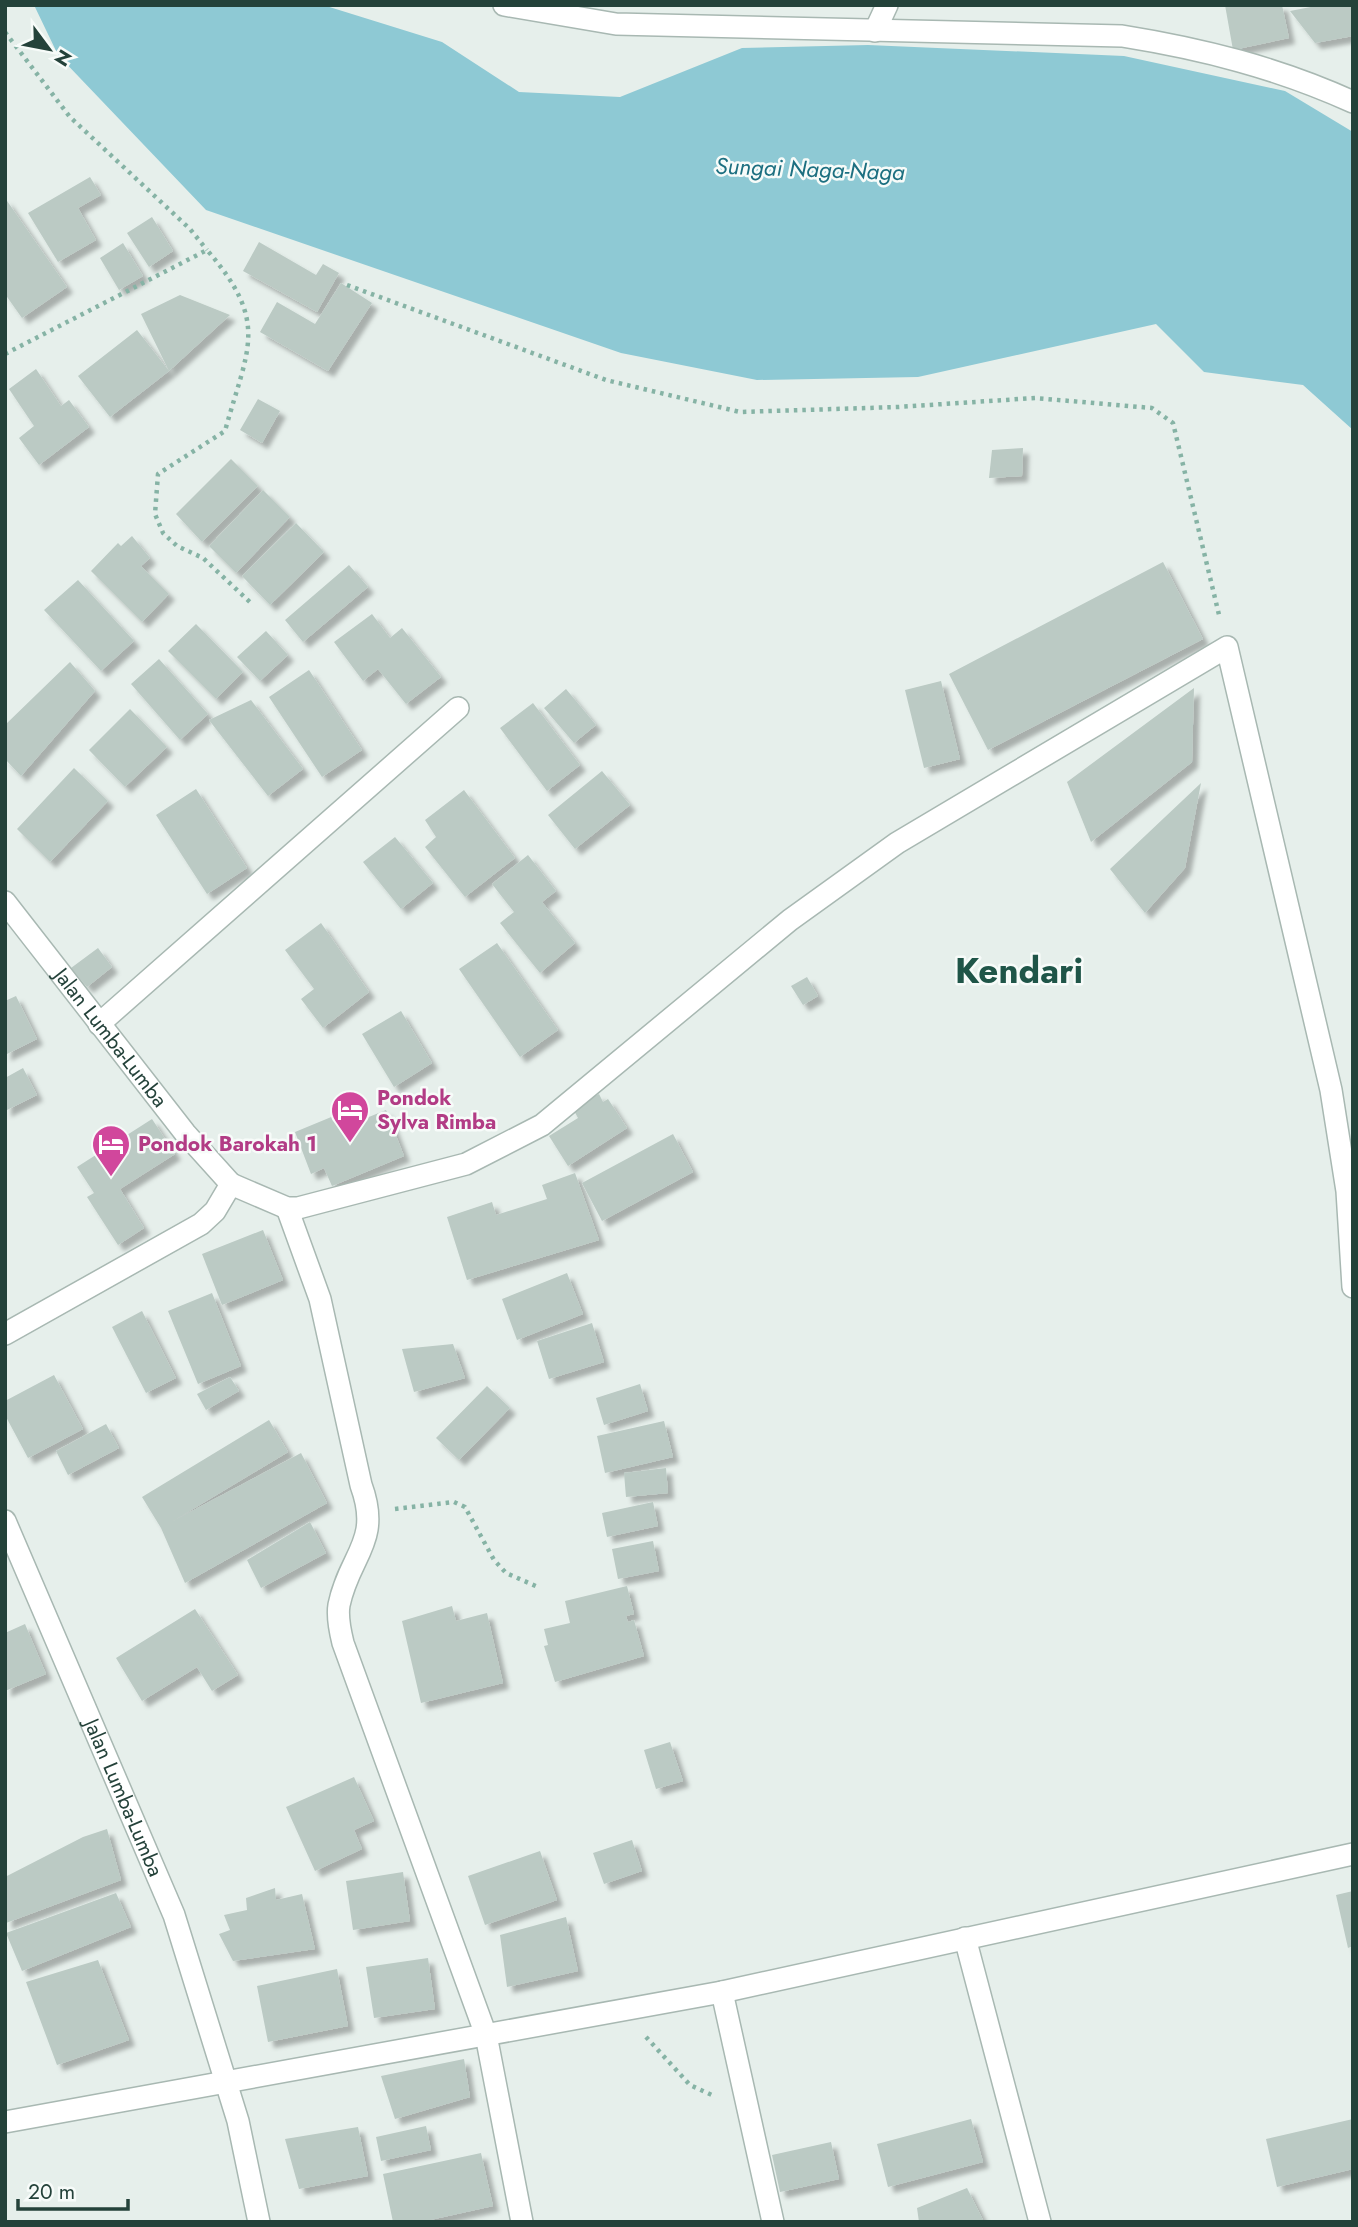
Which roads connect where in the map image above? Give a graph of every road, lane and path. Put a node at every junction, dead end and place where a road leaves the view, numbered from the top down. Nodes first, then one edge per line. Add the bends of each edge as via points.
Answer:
1 (504, 5) edge
2 (887, 5) edge
3 (876, 30) junction
4 (5, 32) edge
5 (1353, 102) edge
6 (207, 250) junction
7 (347, 285) dead end
8 (5, 354) edge
9 (253, 605) dead end
10 (1227, 647) junction
11 (458, 708) dead end
12 (5, 902) edge
13 (99, 1024) junction
14 (231, 1184) junction
15 (287, 1208) junction
16 (1353, 1287) edge
17 (5, 1334) edge
18 (370, 1512) junction
19 (5, 1521) edge
20 (538, 1587) dead end
21 (1353, 1854) edge
22 (965, 1937) junction
23 (722, 1992) junction
24 (625, 2010) junction
25 (486, 2035) junction
26 (225, 2081) junction
27 (747, 2111) junction
28 (5, 2122) edge
29 (259, 2222) edge
30 (522, 2222) edge
31 (773, 2222) edge
32 (1040, 2222) edge

1 - 3 street via 616,24
2 - 3 street
3 - 5 street via 1122,36 1193,47 1298,77
4 - 6 path via 70,117
6 - 8 path
6 - 9 path via 244,303 250,339 225,431 158,474 155,514 163,533 203,558
7 - 10 path via 606,380 740,412 1035,398 1152,408 1172,423
10 - 15 street via 897,844 790,920 542,1125 466,1164
10 - 16 street via 1331,1090 1347,1191
11 - 13 street
12 - 13 street, Jalan Lumba-Lumba
13 - 14 street, Jalan Lumba-Lumba
14 - 15 street
14 - 17 street via 201,1224
15 - 18 street via 320,1299
18 - 20 path via 460,1504 506,1573
18 - 25 street via 363,1545 338,1606 343,1643
19 - 26 street, Jalan Lumba-Lumba via 174,1915
21 - 22 street
22 - 23 street
22 - 32 street
23 - 24 street
23 - 27 street
24 - 25 street
24 - 27 path via 690,2085
25 - 26 street
25 - 30 street
26 - 28 street
26 - 29 street, Jalan Lumba-Lumba
27 - 31 street

